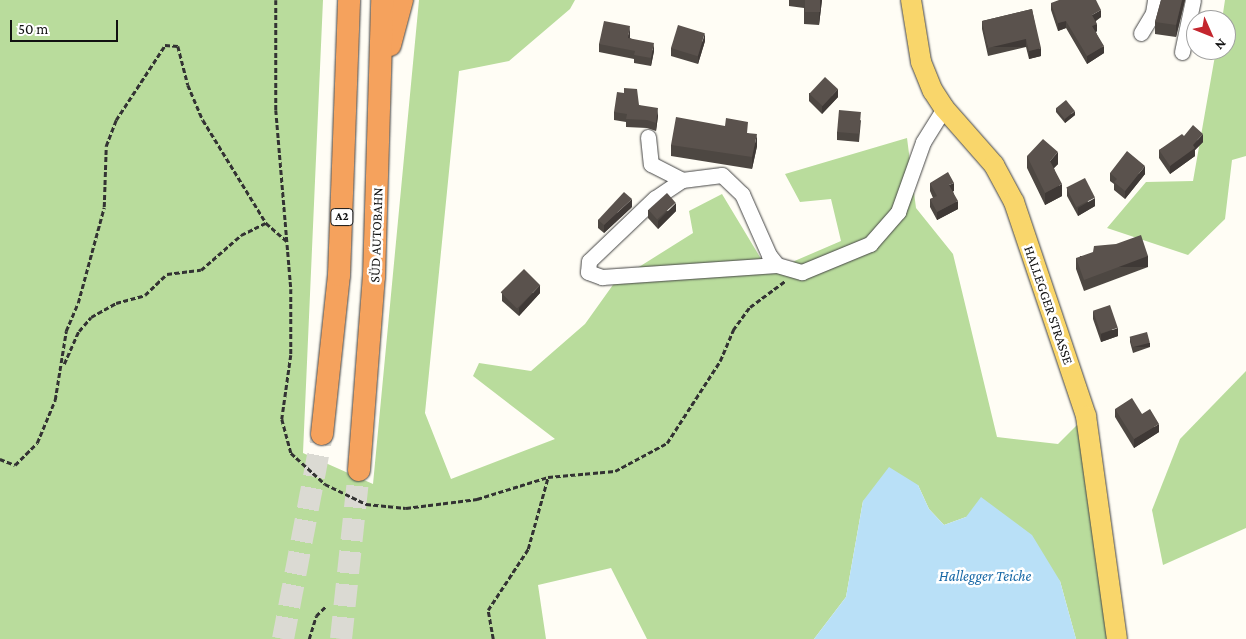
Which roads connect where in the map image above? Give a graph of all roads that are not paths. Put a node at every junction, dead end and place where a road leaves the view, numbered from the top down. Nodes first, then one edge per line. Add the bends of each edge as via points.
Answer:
1 (349, 0) edge
2 (382, 0) edge
3 (402, 0) edge
4 (911, 0) edge
5 (1155, 0) edge
6 (1193, 0) edge
7 (1141, 33) dead end
8 (1182, 52) dead end
9 (382, 80) junction
10 (944, 108) junction
11 (648, 137) dead end
12 (682, 180) junction
13 (777, 265) junction
14 (322, 434) tunnel mouth
15 (359, 470) tunnel mouth
16 (1117, 639) edge

1 - 14 highway, A2 via 339,275
2 - 9 highway, SÜD AUTOBAHN
3 - 9 highway
4 - 10 main road, HALLEGGER STRASSE via 921,62
5 - 7 street via 1153,13
6 - 8 street
9 - 15 highway, SÜD AUTOBAHN via 374,277
10 - 13 street via 922,142 898,212 870,244 802,272
10 - 16 main road, HALLEGGER STRASSE via 994,165 1014,202 1086,416
11 - 12 street via 651,164
12 - 13 street via 722,176 742,194 769,255
12 - 13 street via 655,198 589,261 588,272 602,277

